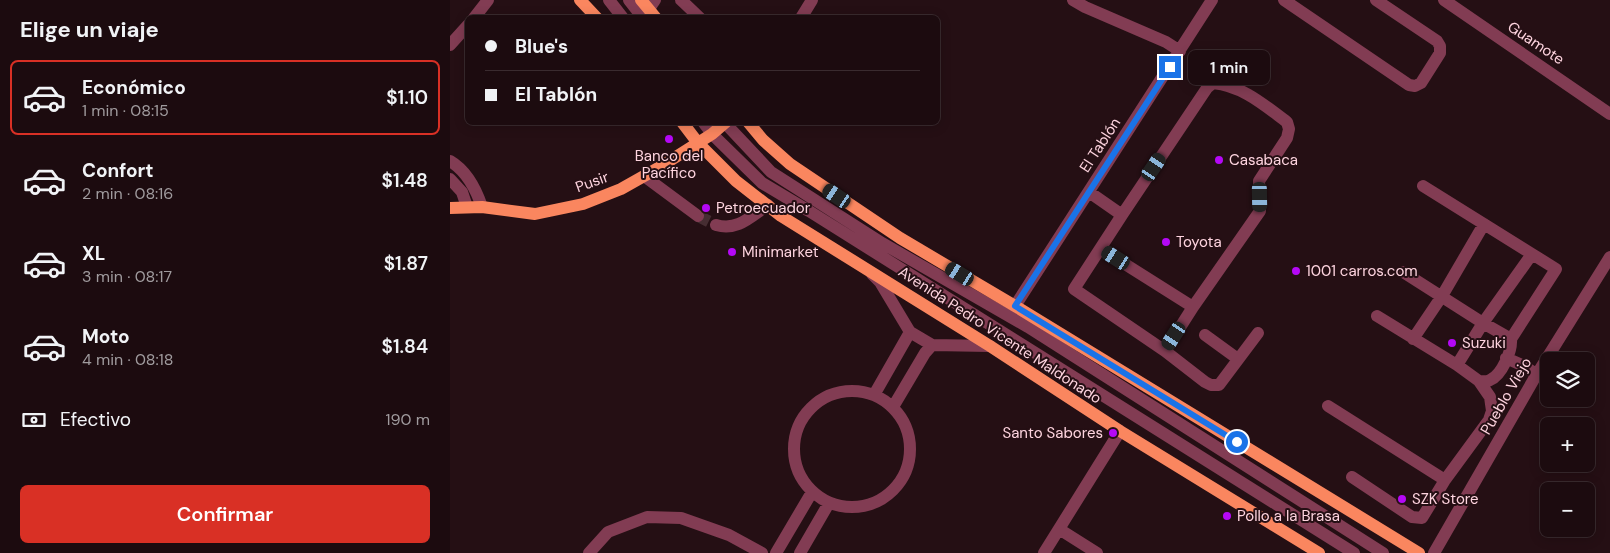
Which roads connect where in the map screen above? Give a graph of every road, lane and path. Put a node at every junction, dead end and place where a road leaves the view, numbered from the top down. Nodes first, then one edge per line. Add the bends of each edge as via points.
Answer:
1 (488, 0) edge
2 (580, 0) edge
3 (609, 0) edge
4 (629, 0) edge
5 (681, 0) edge
6 (812, 0) edge
7 (1074, 0) edge
8 (1212, 0) edge
9 (1284, 0) edge
10 (1376, 0) edge
11 (1444, 0) edge
12 (649, 9) edge
13 (476, 15) edge
14 (594, 15) edge
15 (621, 15) edge
16 (697, 15) edge
17 (802, 15) edge
18 (465, 28) edge
19 (450, 46) edge
20 (1180, 51) junction
21 (1610, 114) edge
22 (684, 125) edge
23 (705, 125) edge
24 (723, 125) edge
25 (727, 125) edge
26 (750, 125) edge
27 (712, 134) junction
28 (698, 143) junction
29 (450, 160) edge
30 (644, 176) junction
31 (450, 179) edge
32 (1423, 186) dead end
33 (1089, 192) junction
34 (768, 205) junction
35 (467, 207) junction
36 (482, 207) junction
37 (450, 208) edge
38 (1122, 215) junction
39 (698, 216) tunnel mouth
40 (1484, 224) junction
41 (716, 225) tunnel mouth
42 (1101, 249) junction
43 (1532, 254) junction
44 (1610, 258) edge
45 (869, 270) junction
46 (1403, 272) dead end
47 (1442, 296) junction
48 (1015, 306) junction
49 (1193, 307) junction
50 (1377, 316) dead end
51 (1483, 323) junction
52 (910, 332) junction
53 (1258, 333) dead end
54 (1205, 336) dead end
55 (1413, 339) junction
56 (1511, 339) junction
57 (932, 345) junction
58 (990, 346) junction
59 (1164, 351) junction
60 (1238, 359) junction
61 (1505, 361) junction
62 (1457, 365) junction
63 (1535, 377) junction
64 (1478, 381) junction
65 (874, 394) junction
66 (1328, 406) dead end
67 (893, 407) junction
68 (1120, 431) junction
69 (1352, 477) dead end
70 (1445, 480) junction
71 (812, 492) junction
72 (828, 503) junction
73 (1059, 529) junction
74 (589, 553) edge
75 (762, 553) edge
76 (776, 553) edge
77 (800, 553) edge
78 (1044, 553) edge
79 (1097, 553) edge
80 (1319, 553) edge
81 (1354, 553) edge
82 (1383, 553) edge
83 (1419, 553) edge
84 (1434, 553) edge

1 - 13 street
2 - 14 main road
3 - 15 street
4 - 12 street
5 - 16 street
6 - 17 street
7 - 20 street
8 - 20 street, El Tablón
9 - 10 street via 1415,86 1421,83 1440,53 1440,46
11 - 21 street, Guamote
18 - 19 street
20 - 33 street, El Tablón
22 - 28 main road, Avenida Pedro Vicente Maldonado
23 - 27 street
24 - 27 main road, Pusir
25 - 82 street via 770,172 882,243 1028,327
26 - 48 main road, Avenida Pedro Vicente Maldonado via 763,140 798,169 900,238
27 - 28 main road, Pusir
27 - 81 street via 762,183
28 - 30 main road, Pusir
28 - 34 main road, Avenida Pedro Vicente Maldonado via 736,181
29 - 36 street via 476,189
30 - 36 main road, Pusir via 583,204 535,214
30 - 39 street
31 - 35 street via 462,192
32 - 40 street
33 - 38 street
33 - 48 street, El Tablón
34 - 41 street via 738,225 724,228
34 - 45 main road, Avenida Pedro Vicente Maldonado
35 - 36 main road, Pusir
35 - 37 main road, Pusir
38 - 42 street
38 - 49 street via 1207,88 1213,84 1247,93 1287,122 1288,138 1259,181 1260,211
40 - 43 street
40 - 47 street
42 - 49 street
42 - 59 street via 1074,289
43 - 51 street
43 - 56 street via 1556,269
44 - 63 street, Pueblo Viejo
45 - 52 street via 880,282
45 - 58 main road, Avenida Pedro Vicente Maldonado
46 - 47 street
47 - 51 street
47 - 55 street
48 - 83 main road, Avenida Pedro Vicente Maldonado
49 - 59 street
50 - 55 street
51 - 56 street
51 - 62 street
52 - 57 street
52 - 65 street
53 - 60 street
54 - 60 street
55 - 62 street
56 - 61 street via 1511,349
57 - 58 street
57 - 67 street
58 - 68 main road, Avenida Pedro Vicente Maldonado
59 - 60 street via 1211,385 1219,385
61 - 63 street
61 - 64 street via 1493,379
62 - 64 street
63 - 84 street, Pueblo Viejo
64 - 70 street via 1490,397 1492,411 1489,420
65 - 67 street
65 - 71 street via 854,390 834,393 817,402 803,417 795,436 794,456 800,476
66 - 70 street
67 - 72 street via 904,423 910,443 908,463 900,482 886,496 868,506 848,508
68 - 73 street
68 - 80 main road, Avenida Pedro Vicente Maldonado
69 - 70 street via 1412,517 1422,518
71 - 72 street
71 - 76 street
72 - 77 street
73 - 78 street
73 - 79 street
74 - 75 street via 608,532 647,517 682,518 729,535

